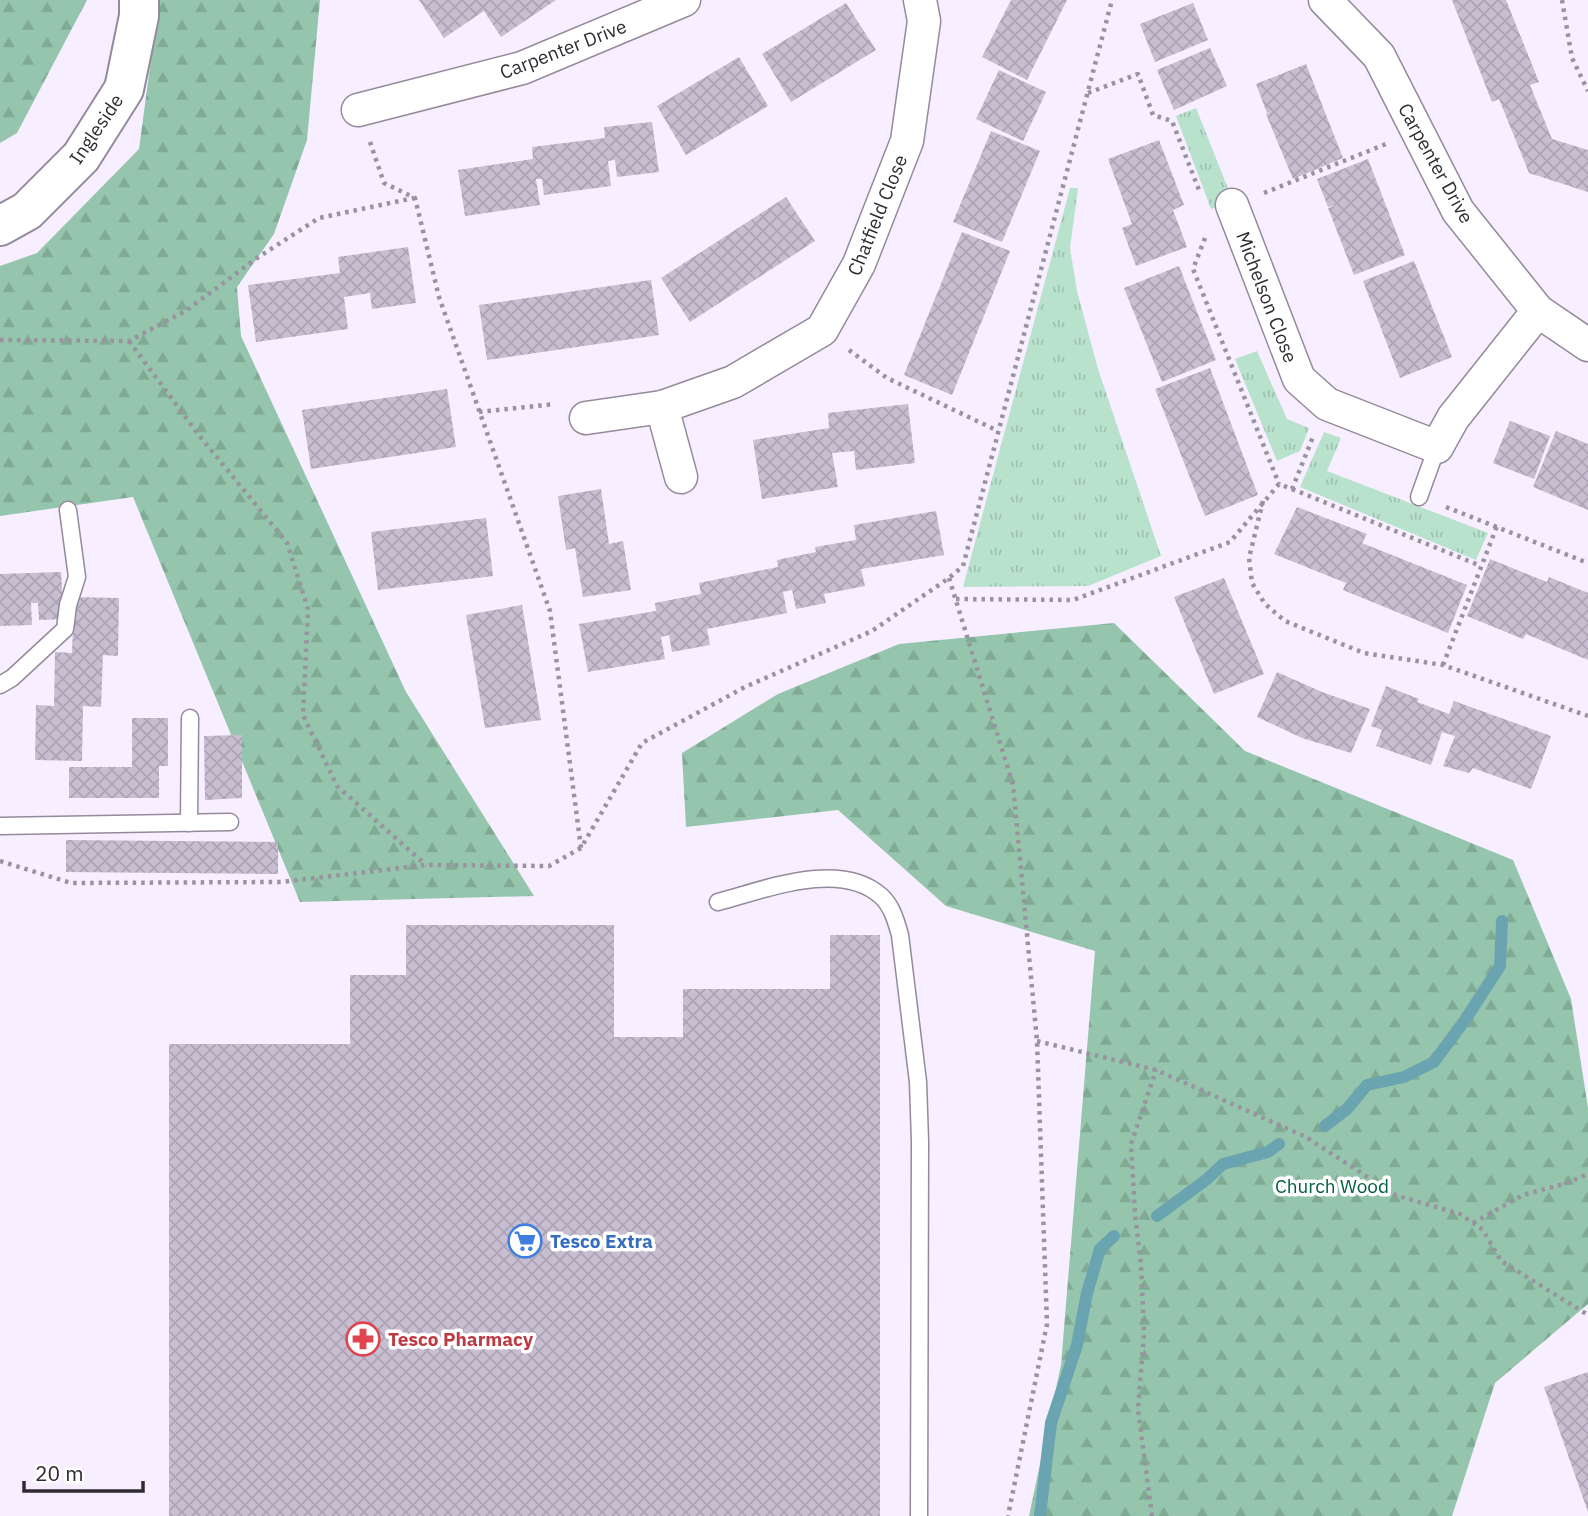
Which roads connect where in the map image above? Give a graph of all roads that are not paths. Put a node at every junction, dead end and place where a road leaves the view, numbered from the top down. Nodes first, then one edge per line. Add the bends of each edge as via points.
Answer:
1 (139, 0) edge
2 (684, 0) edge
3 (920, 0) edge
4 (1325, 0) edge
5 (358, 110) road end
6 (1220, 209) road end
7 (0, 226) edge
8 (1538, 311) junction
9 (1588, 345) edge
10 (662, 407) junction
11 (586, 418) road end
12 (1437, 447) junction
13 (681, 477) dead end
14 (1419, 497) road end
15 (68, 510) dead end
16 (0, 685) edge
17 (190, 718) dead end
18 (230, 822) dead end
19 (189, 823) junction
20 (0, 826) edge
21 (718, 902) dead end
22 (919, 1516) edge

1 - 7 street, Ingleside via 124,89 81,157 27,211
2 - 5 street, Carpenter Drive via 522,68
3 - 10 street, Chatfield Close via 924,21 907,141 859,264 822,330 733,382
4 - 8 street, Carpenter Drive via 1379,56 1458,211
6 - 12 street, Michelson Close via 1299,379 1326,404
8 - 9 street, Carpenter Drive
8 - 12 street via 1452,418
10 - 11 street
10 - 13 street
12 - 14 lane
15 - 16 lane via 77,577 65,629
17 - 19 lane
18 - 19 lane
19 - 20 lane
21 - 22 lane via 795,881 826,878 861,885 881,895 893,911 918,1082

